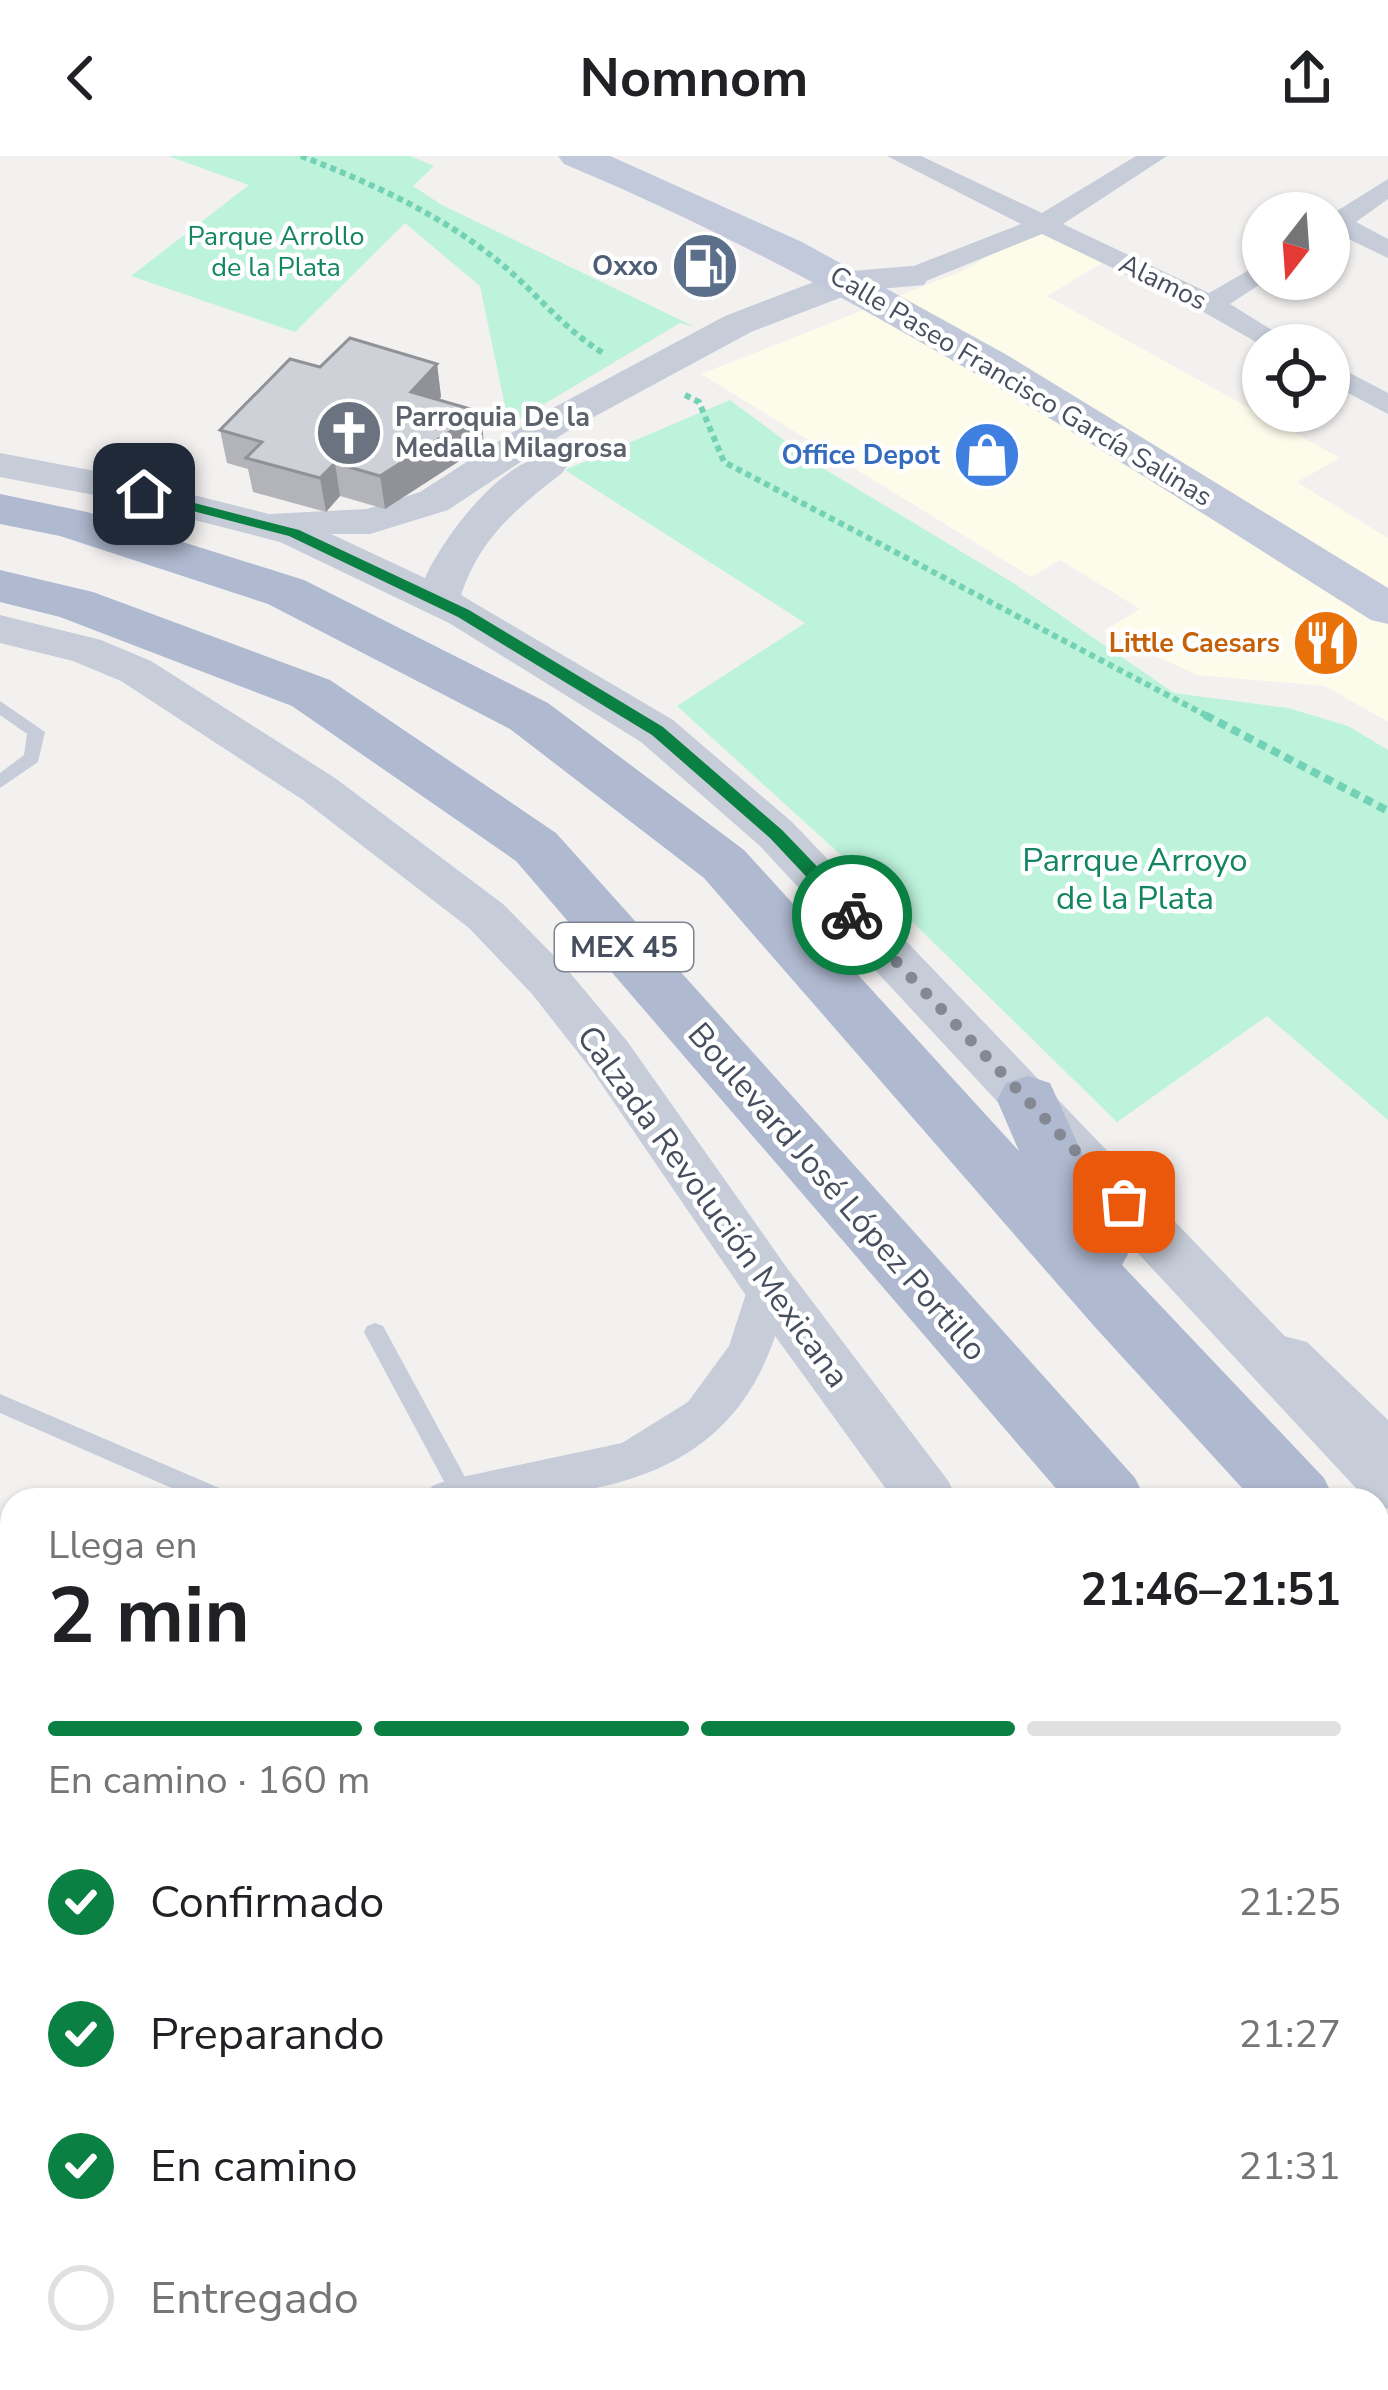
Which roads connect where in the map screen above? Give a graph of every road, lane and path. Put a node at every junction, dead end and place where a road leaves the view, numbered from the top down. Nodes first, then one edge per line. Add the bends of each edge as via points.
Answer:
1 (301, 156) edge
2 (578, 156) edge
3 (671, 156) edge
4 (900, 156) edge
5 (1154, 156) edge
6 (1387, 190) edge
7 (1350, 214) edge
8 (1042, 225) junction
9 (1350, 232) edge
10 (1388, 250) edge
11 (1242, 283) edge
12 (881, 285) junction
13 (1210, 304) junction
14 (1245, 324) edge
15 (669, 374) junction
16 (1350, 383) edge
17 (1388, 405) edge
18 (0, 465) edge
19 (0, 509) edge
20 (258, 522) junction
21 (1388, 563) edge
22 (0, 586) edge
23 (438, 601) junction
24 (1388, 609) edge
25 (0, 629) edge
26 (0, 707) edge
27 (0, 782) edge
28 (1388, 812) edge
29 (1028, 1100) junction
30 (768, 1284) junction
31 (1118, 1306) junction
32 (374, 1332) dead end
33 (1251, 1337) junction
34 (0, 1403) edge
35 (1388, 1434) edge
36 (1388, 1483) edge
37 (195, 1488) edge
38 (450, 1488) edge
39 (503, 1488) edge
40 (919, 1488) edge
41 (1099, 1488) edge
42 (1288, 1488) edge

1 - 15 path via 429,213 501,264 590,345
2 - 12 main road, Calle Paseo Francisco García Salinas
3 - 12 main road, Calle Paseo Francisco García Salinas
4 - 8 street, Alamos
5 - 8 street
6 - 7 street
8 - 12 street
8 - 13 street, Alamos
9 - 10 street
11 - 13 street
12 - 15 street
12 - 21 main road, Calle Paseo Francisco García Salinas
12 - 24 main road, Calle Paseo Francisco García Salinas
13 - 14 street, Alamos
15 - 20 street via 552,424 434,501 370,520
15 - 23 street via 472,524
15 - 28 path via 699,402 724,462
16 - 17 street
18 - 20 street
19 - 31 main road via 70,523 286,592 529,716 724,864
20 - 23 street
22 - 41 main road, Boulevard José López Portillo / MEX 45 via 76,604 311,693 536,847
23 - 29 street via 657,731 776,834
25 - 30 street, Calzada Revolución Mexicana via 136,671 319,789 486,916 609,1055
26 - 27 lane via 36,732 32,758
29 - 31 main road
29 - 33 street
30 - 39 street via 748,1353 704,1416 632,1461
30 - 40 street, Calzada Revolución Mexicana
31 - 42 main road
32 - 38 lane
33 - 35 lane via 1300,1348
33 - 36 street
34 - 37 lane

